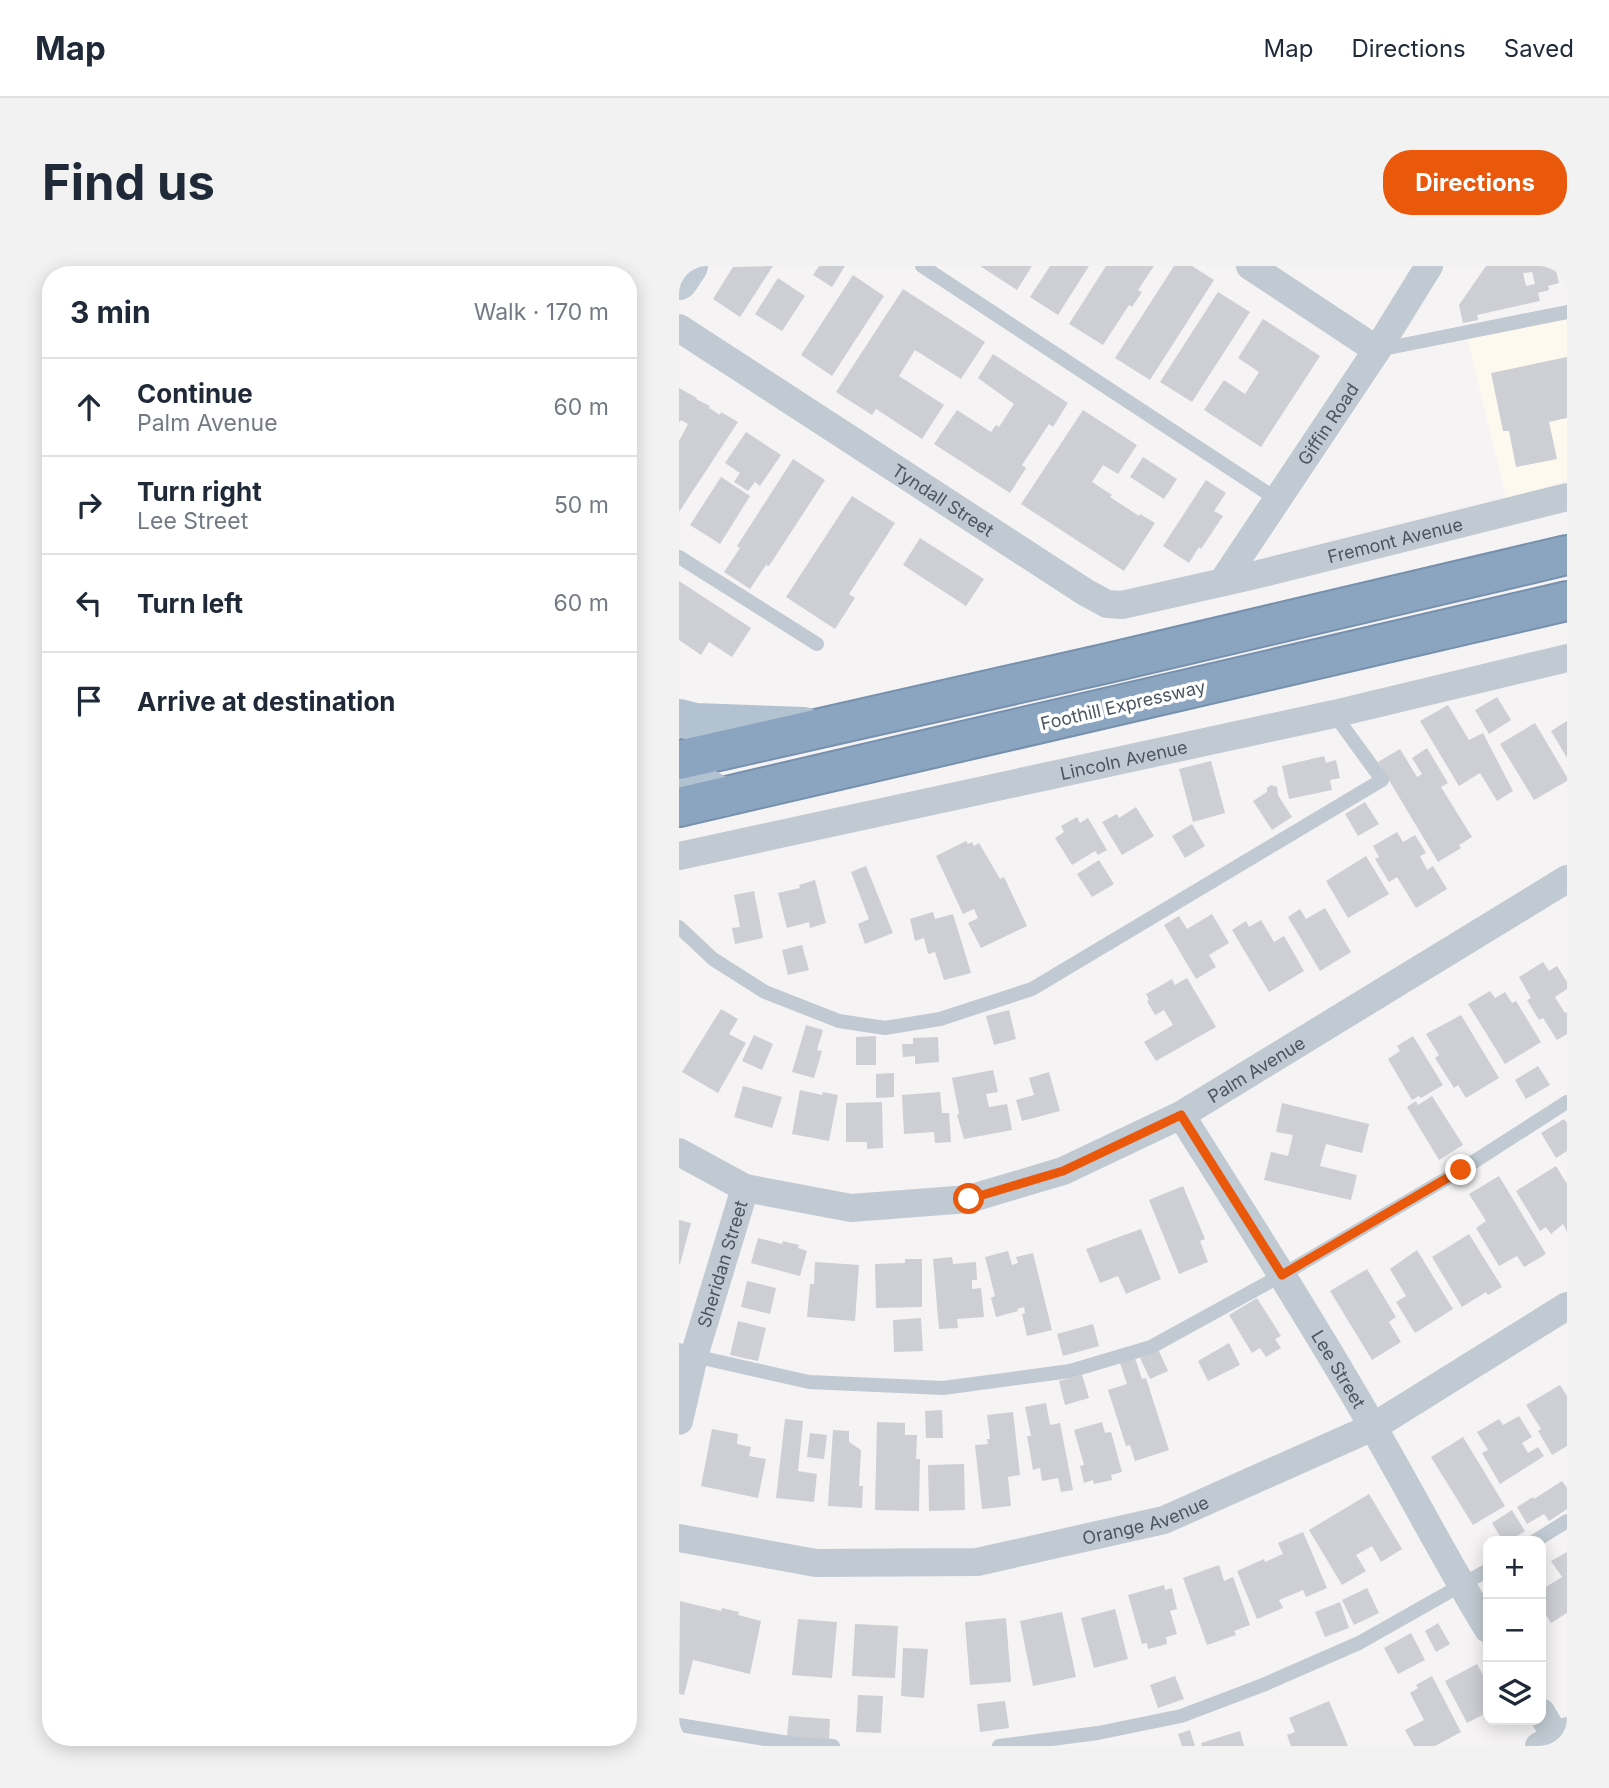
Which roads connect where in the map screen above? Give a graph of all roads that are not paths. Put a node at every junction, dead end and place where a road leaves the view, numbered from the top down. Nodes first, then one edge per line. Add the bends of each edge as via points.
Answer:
1 (689, 266) edge
2 (922, 266) edge
3 (1250, 266) edge
4 (1429, 266) edge
5 (679, 281) edge
6 (1567, 312) edge
7 (679, 328) edge
8 (1377, 350) junction
9 (1567, 497) edge
10 (1278, 500) junction
11 (1567, 555) edge
12 (679, 557) edge
13 (1223, 581) junction
14 (1567, 601) edge
15 (817, 644) dead end
16 (1567, 658) edge
17 (1334, 714) junction
18 (679, 718) edge
19 (827, 727) junction
20 (679, 760) edge
21 (679, 772) edge
22 (723, 797) junction
23 (679, 807) edge
24 (679, 856) edge
25 (1567, 879) edge
26 (679, 927) edge
27 (1567, 1102) edge
28 (1181, 1115) junction
29 (679, 1152) edge
30 (745, 1188) junction
31 (1282, 1275) junction
32 (1567, 1306) edge
33 (686, 1353) edge
34 (679, 1421) edge
35 (1373, 1427) junction
36 (1567, 1521) edge
37 (1543, 1536) edge
38 (679, 1538) edge
39 (1483, 1573) edge
40 (1462, 1587) junction
41 (1483, 1621) edge
42 (1546, 1722) edge
43 (679, 1725) edge
44 (1554, 1738) edge
45 (833, 1746) edge
46 (999, 1746) edge

1 - 5 street
2 - 10 lane
3 - 8 street
4 - 8 street, Giffin Road
6 - 8 lane
7 - 13 street, Tyndall Street via 1107,604 1122,605
8 - 10 street, Giffin Road
9 - 13 street, Fremont Avenue
10 - 13 street, Giffin Road
11 - 19 highway
12 - 15 lane
14 - 22 highway, Foothill Expressway
16 - 17 street, Lincoln Avenue
17 - 24 street, Lincoln Avenue
17 - 26 lane via 1382,780 1032,989 940,1019 884,1028 839,1021 765,992 713,959
18 - 19 main road
19 - 20 highway
21 - 22 main road
22 - 23 highway, Foothill Expressway
25 - 28 street, Palm Avenue
27 - 31 lane
28 - 30 street, Palm Avenue via 1063,1171 969,1199 851,1208
28 - 31 street, Lee Street
29 - 30 street, Palm Avenue
30 - 33 street, Sheridan Street
31 - 33 lane via 1151,1347 1070,1371 943,1388 809,1382
31 - 35 street, Lee Street
32 - 35 street, Orange Avenue
33 - 34 street, Sheridan Street
35 - 38 street, Orange Avenue via 1164,1520 977,1562 817,1563
35 - 40 street, Lee Street
36 - 37 lane
39 - 40 lane
40 - 41 street, Lee Street
40 - 46 lane via 1359,1643 1181,1716
42 - 44 street
43 - 45 lane via 789,1744

